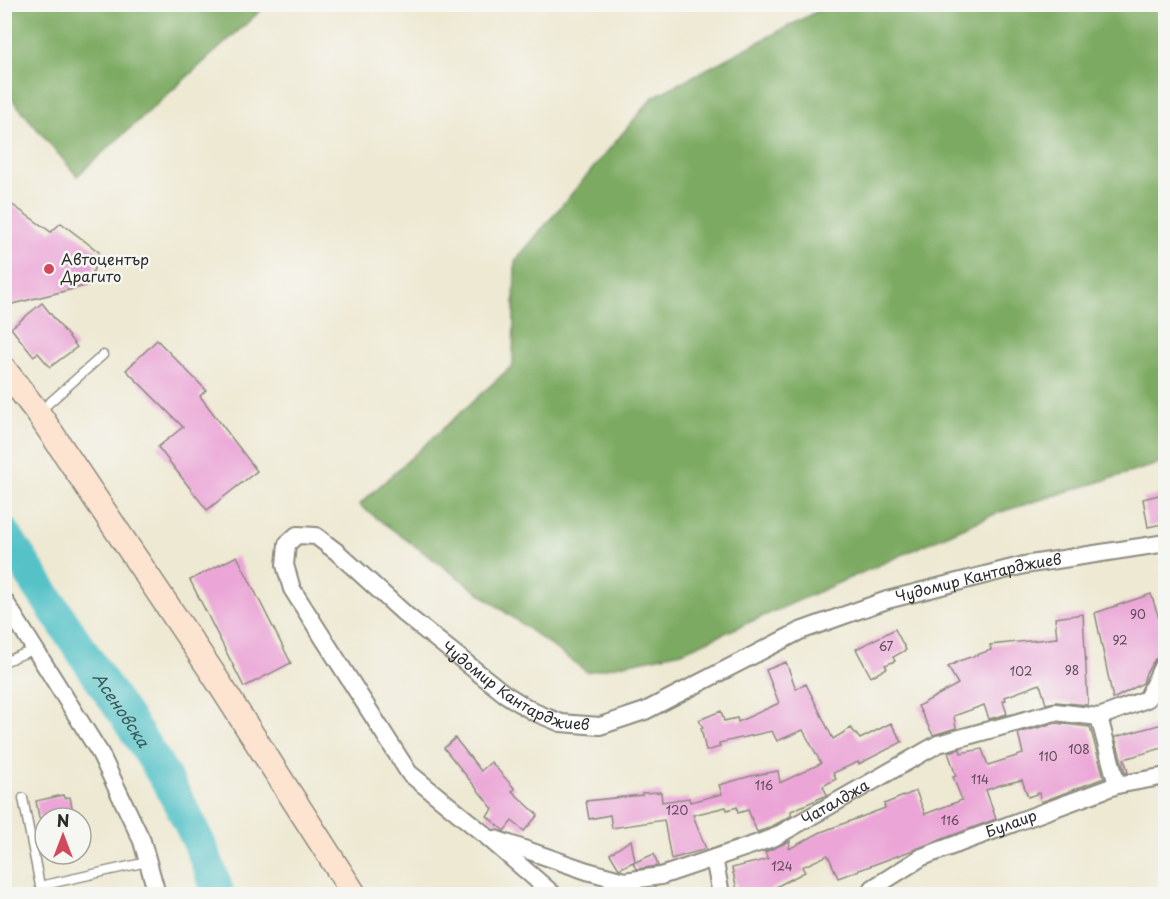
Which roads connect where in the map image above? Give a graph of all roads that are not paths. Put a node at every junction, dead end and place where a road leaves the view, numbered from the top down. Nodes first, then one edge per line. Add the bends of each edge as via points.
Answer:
1 (103, 355) dead end
2 (4, 369) edge
3 (38, 413) junction
4 (1166, 543) edge
5 (4, 600) edge
6 (35, 649) junction
7 (4, 662) edge
8 (1166, 666) edge
9 (1099, 717) junction
10 (1166, 776) edge
11 (1117, 785) junction
12 (23, 798) dead end
13 (485, 835) junction
14 (714, 858) junction
15 (147, 862) junction
16 (157, 894) edge
17 (354, 894) edge
18 (553, 894) edge
19 (721, 894) edge
20 (870, 894) edge

1 - 3 lane
2 - 3 main road
3 - 17 main road via 212,672
4 - 13 street, Чудомир Кантарджиев via 1024,565 886,600 800,631 645,711 600,726 561,723 505,694 406,615 337,552 316,536 297,535 287,544 286,554 292,589 408,773
5 - 6 street
6 - 7 lane
6 - 15 street via 100,753 142,841
8 - 9 street, Чаталджа via 1147,699
9 - 11 street
9 - 14 street, Чаталджа via 1055,712 938,744 773,838
10 - 11 street, Булаир
11 - 20 street, Булаир via 922,857 873,888
12 - 15 lane via 40,886
13 - 14 street, Чаталджа via 624,881 661,876
13 - 18 street
14 - 19 street
15 - 16 street

